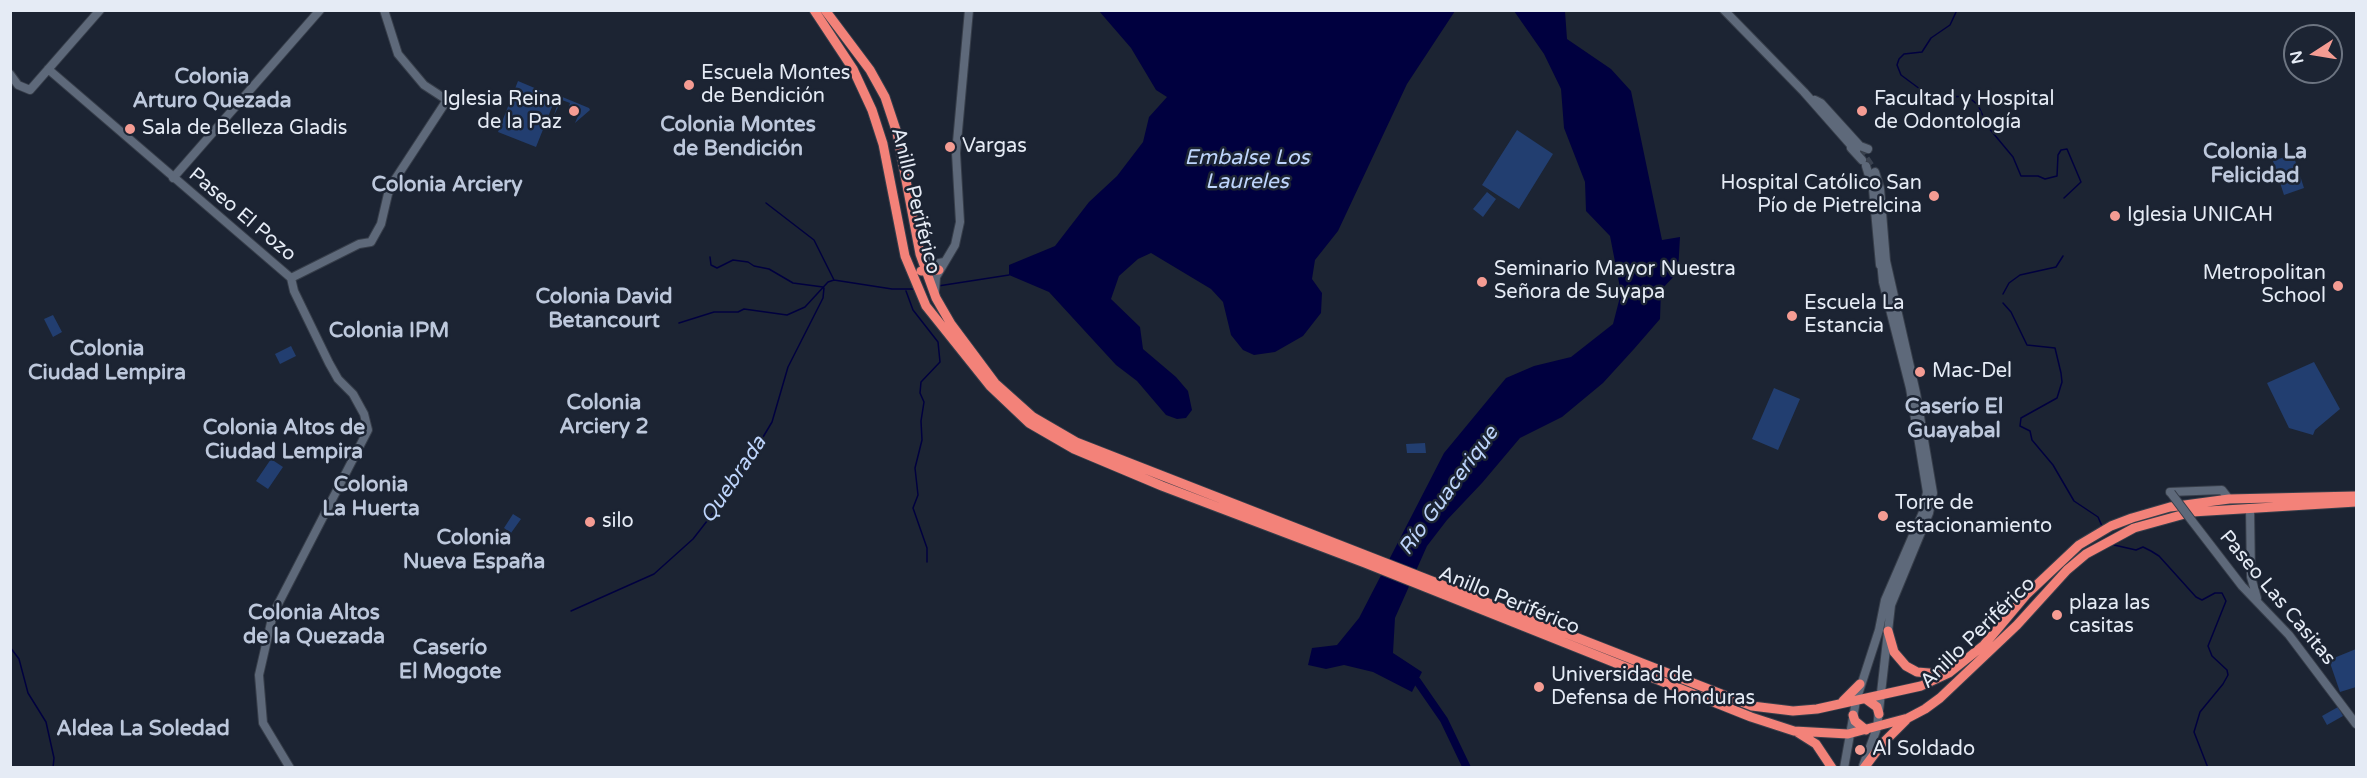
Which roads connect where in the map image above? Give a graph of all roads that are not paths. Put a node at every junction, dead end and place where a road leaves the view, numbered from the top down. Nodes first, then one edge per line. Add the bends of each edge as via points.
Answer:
1 (100, 10) edge
2 (320, 10) edge
3 (384, 10) edge
4 (814, 10) edge
5 (825, 10) edge
6 (969, 10) edge
7 (1724, 10) edge
8 (1730, 10) edge
9 (48, 69) junction
10 (10, 74) edge
11 (1804, 92) junction
12 (1815, 100) junction
13 (1868, 149) tunnel mouth
14 (887, 159) junction
15 (903, 161) junction
16 (173, 178) junction
17 (920, 254) junction
18 (905, 256) junction
19 (946, 261) junction
20 (939, 270) junction
21 (926, 273) junction
22 (291, 278) junction
23 (1883, 282) junction
24 (936, 298) junction
25 (2356, 496) edge
26 (2229, 499) junction
27 (2356, 502) edge
28 (2250, 508) junction
29 (1366, 560) junction
30 (2251, 577) junction
31 (2242, 586) junction
32 (1440, 588) junction
33 (2260, 605) junction
34 (1888, 631) junction
35 (1886, 657) junction
36 (1870, 658) junction
37 (1949, 673) junction
38 (1860, 684) junction
39 (1882, 695) junction
40 (1861, 700) junction
41 (1834, 705) junction
42 (1853, 714) junction
43 (1879, 714) junction
44 (1908, 718) junction
45 (2356, 724) edge
46 (1877, 728) junction
47 (1866, 730) junction
48 (1795, 731) junction
49 (1848, 734) junction
50 (290, 768) edge
51 (1832, 768) edge
52 (1844, 768) edge
53 (1863, 768) edge

1 - 9 street
2 - 16 street
3 - 22 street via 398,54 424,85 447,100 394,181 381,224 371,242 359,244
4 - 14 highway, Anillo Periférico via 854,69
5 - 15 highway, Anillo Periférico via 877,81 892,117
6 - 19 street via 956,153 960,222
7 - 11 street
8 - 12 street
9 - 10 street via 30,90 18,85
9 - 16 street, Paseo El Pozo
11 - 12 street via 1858,150
11 - 23 street via 1864,163 1873,189
12 - 13 street via 1860,146
14 - 15 highway via 894,153
14 - 18 highway, Anillo Periférico
15 - 17 highway, Anillo Periférico
16 - 22 street, Paseo El Pozo
17 - 19 street via 935,264
17 - 21 highway, Anillo Periférico
18 - 21 highway via 913,267
18 - 29 highway, Anillo Periférico via 926,306 944,332 990,386 1029,423 1074,449 1156,484
19 - 20 street
20 - 21 highway
20 - 24 street
21 - 24 highway, Anillo Periférico
22 - 50 street, Paseo El Pozo via 328,363 358,402 368,430 280,598 269,627 259,675 260,712
23 - 34 street via 1875,170 1884,193 1886,261 1916,393 1933,493 1929,513 1892,601
23 - 36 street via 1910,388 1927,492 1923,512 1885,600
24 - 29 highway, Anillo Periférico via 995,383 1034,417 1076,442
25 - 26 highway, Anillo Periférico
26 - 31 street, Paseo Las Casitas, bridge via 2222,490 2170,492
26 - 37 highway, Anillo Periférico via 2154,512 2110,526 2041,580 1984,645
27 - 28 highway, Anillo Periférico
28 - 30 street
28 - 44 highway, Anillo Periférico via 2163,518 2117,535 2086,554 1940,698
29 - 32 highway, Anillo Periférico
30 - 31 street
30 - 33 street
31 - 33 street, Paseo Las Casitas
32 - 41 highway, Anillo Periférico via 1752,706 1793,711
32 - 48 highway, Anillo Periférico via 1720,705
33 - 45 street, Paseo Las Casitas via 2289,635
34 - 35 street
34 - 37 highway via 1894,652 1906,666 1932,675
35 - 36 street via 1877,666
35 - 39 street
36 - 38 street
37 - 39 highway, Anillo Periférico via 1921,686
38 - 40 street
38 - 41 highway via 1850,696
39 - 40 highway, Anillo Periférico
39 - 43 street
40 - 41 highway, Anillo Periférico
40 - 42 street
40 - 43 highway via 1872,702
42 - 47 highway
42 - 49 street
43 - 46 street
44 - 46 highway, Anillo Periférico
44 - 53 highway
46 - 47 highway, Anillo Periférico
46 - 53 street
47 - 49 highway, Anillo Periférico
48 - 49 highway, Anillo Periférico
48 - 51 highway via 1816,744
49 - 52 street

